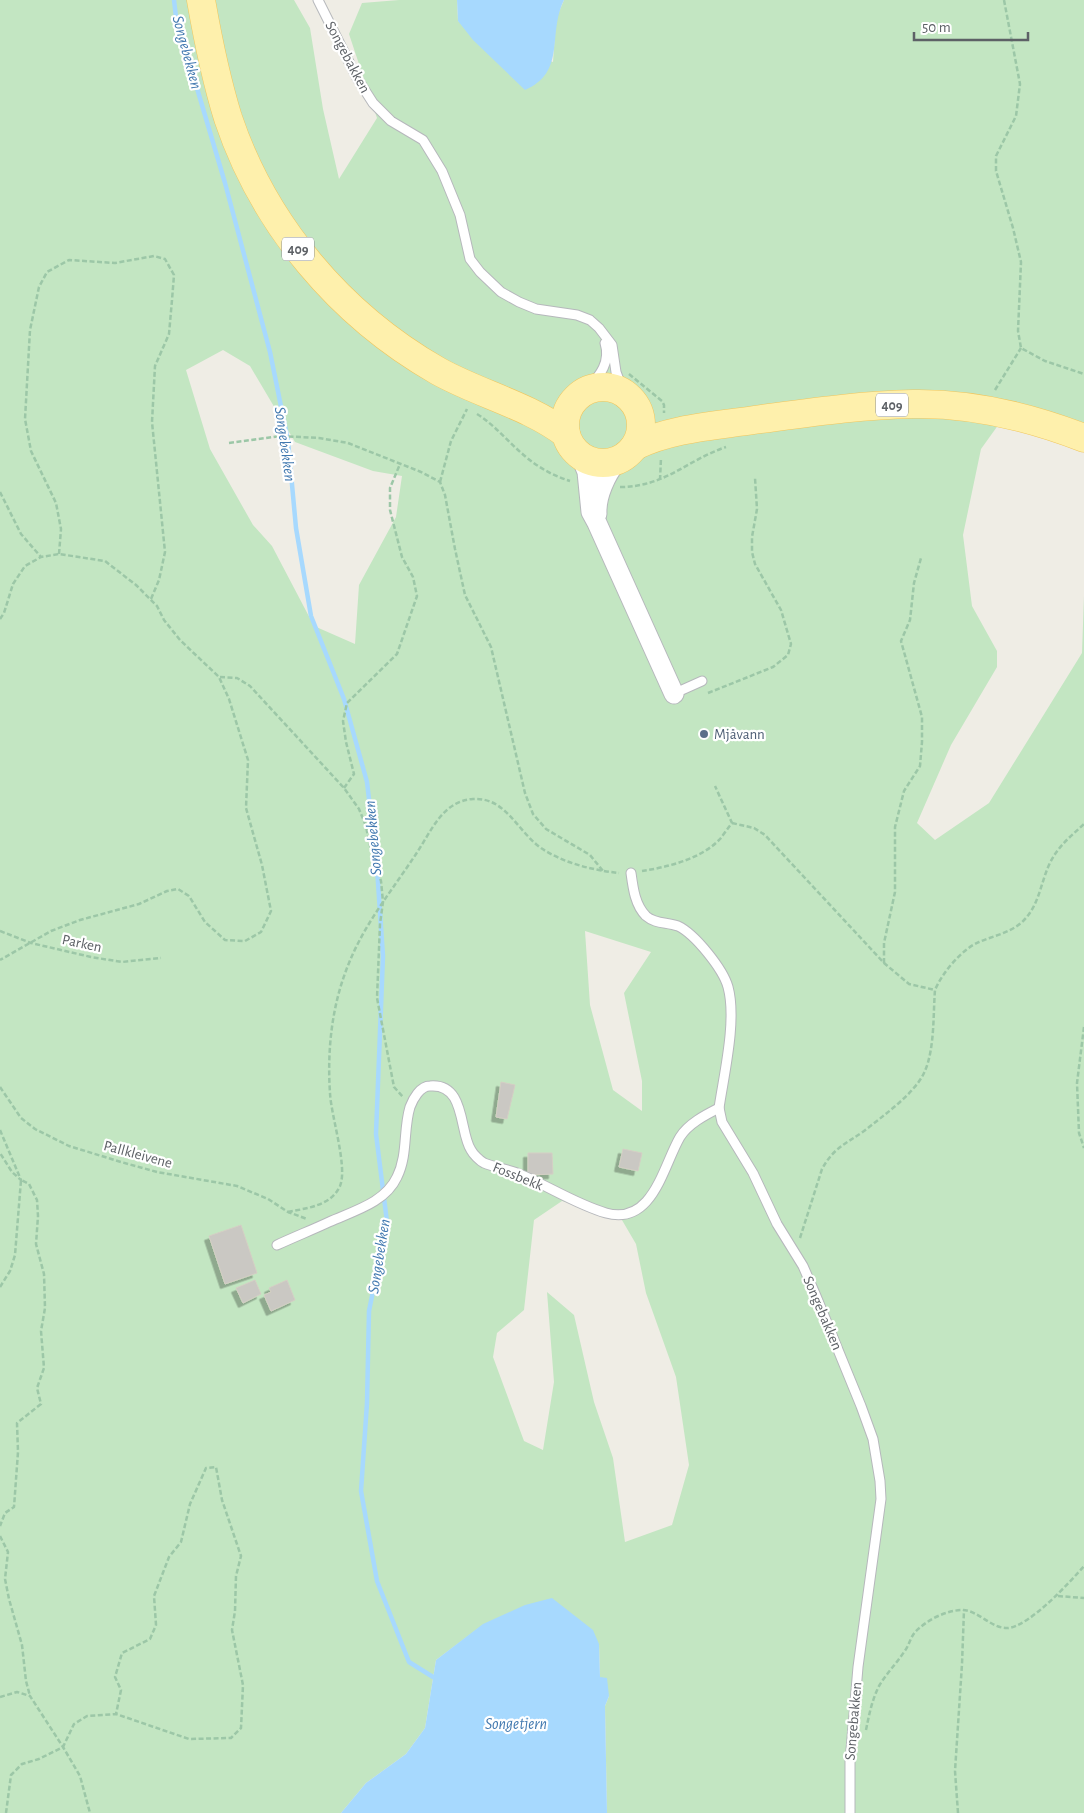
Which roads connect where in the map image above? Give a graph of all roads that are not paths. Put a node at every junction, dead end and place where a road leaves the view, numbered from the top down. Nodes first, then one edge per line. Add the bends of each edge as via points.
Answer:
1 (201, 0) edge
2 (318, 0) edge
3 (603, 333) junction
4 (580, 395) junction
5 (631, 400) junction
6 (514, 404) junction
7 (697, 427) junction
8 (566, 434) junction
9 (1084, 438) edge
10 (626, 453) junction
11 (581, 456) junction
12 (596, 486) junction
13 (702, 681) dead end
14 (670, 695) joint
15 (631, 873) road end
16 (719, 1108) junction
17 (277, 1245) dead end
18 (850, 1813) edge

1 - 6 main road, 409 via 220,88 240,148 264,197 291,240 348,304 397,344 459,382
2 - 3 lane, Songebakken via 373,103 391,121 423,140 442,171 460,215 470,259 486,279 509,297 536,309 584,317
3 - 4 lane via 607,354 605,365 600,375
3 - 5 lane via 612,345 616,372
4 - 5 main road, 409 via 606,386
4 - 6 main road, 409 via 543,405
4 - 8 main road via 565,417
5 - 7 main road, 409 via 656,417
5 - 10 main road via 642,424 641,431
6 - 8 main road, 409
7 - 9 main road, 409 via 872,406 924,404 983,410 1040,423
7 - 10 main road, 409 via 658,436
8 - 11 main road, 409 via 571,447
10 - 11 main road, 409 via 598,463
10 - 12 street
11 - 12 street
12 - 14 street via 597,523
13 - 14 lane
15 - 16 lane, Songebakken via 634,896 644,915 653,921 678,926 699,941 728,986 731,1024
16 - 17 lane, Fossbekk via 689,1126 680,1136 646,1203 636,1211 620,1215 608,1214 516,1173 482,1162 470,1149 455,1099 442,1087 425,1087 410,1106 404,1154 392,1186 366,1206
16 - 18 lane, Songebakken via 722,1122 807,1273 873,1439 880,1481 878,1523 857,1676 850,1761

